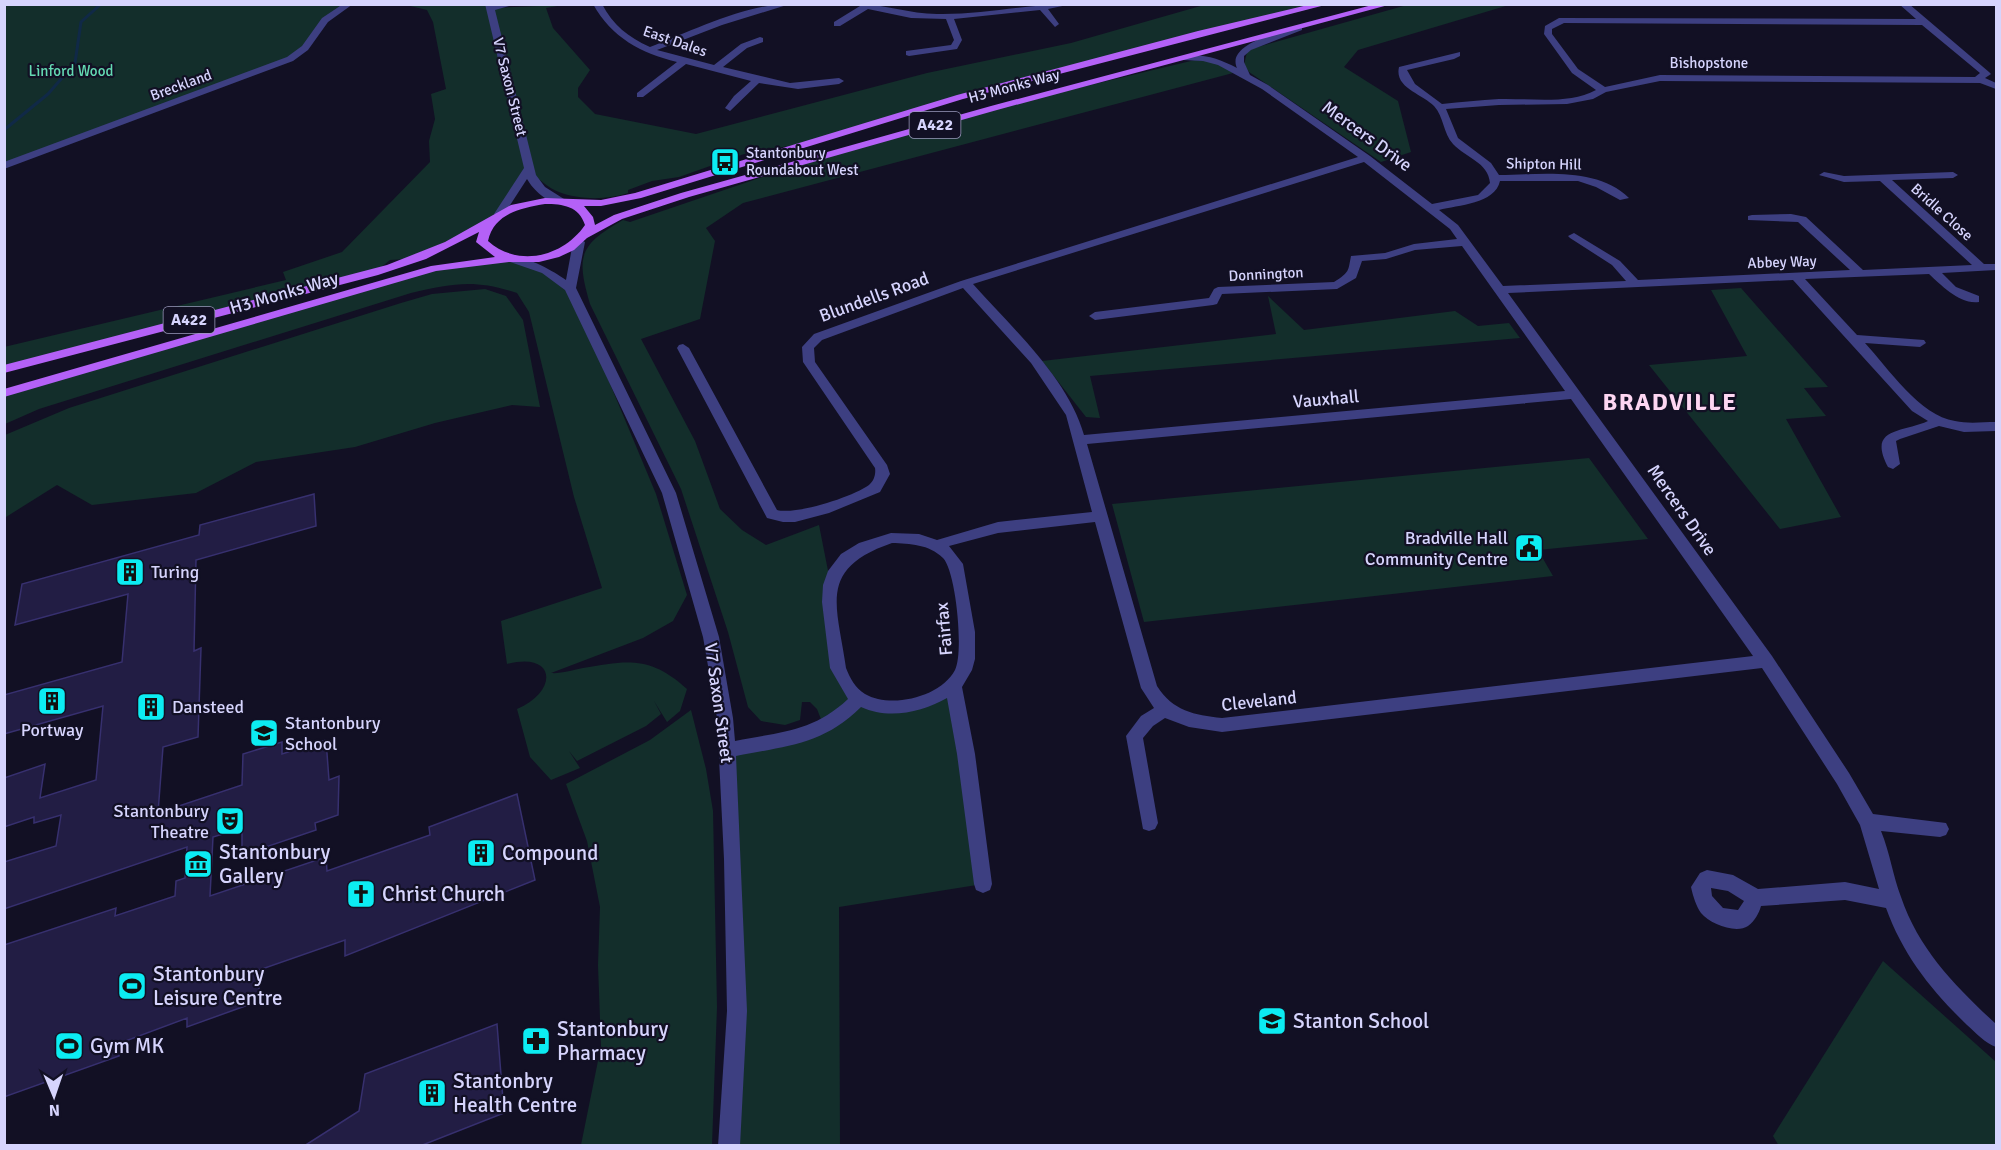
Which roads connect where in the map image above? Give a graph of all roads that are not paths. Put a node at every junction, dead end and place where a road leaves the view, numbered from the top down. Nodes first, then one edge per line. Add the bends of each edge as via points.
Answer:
1 (349, 4) edge
2 (512, 4) edge
3 (597, 4) edge
4 (786, 4) edge
5 (1068, 4) edge
6 (1325, 4) edge
7 (1388, 4) edge
8 (1903, 4) edge
9 (864, 5) edge
10 (923, 5) edge
11 (489, 6) edge
12 (1022, 7) edge
13 (1043, 8) junction
14 (922, 16) junction
15 (949, 17) junction
16 (1924, 22) junction
17 (837, 24) dead end
18 (1055, 24) dead end
19 (1299, 28) junction
20 (760, 40) dead end
21 (650, 50) junction
22 (909, 53) dead end
23 (1457, 54) dead end
24 (1186, 58) junction
25 (684, 62) junction
26 (715, 69) junction
27 (1988, 76) edge
28 (1246, 77) junction
29 (758, 79) junction
30 (839, 81) dead end
31 (1996, 86) edge
32 (1604, 90) junction
33 (640, 94) dead end
34 (1440, 107) junction
35 (730, 108) dead end
36 (1366, 158) junction
37 (528, 163) junction
38 (4, 166) edge
39 (1824, 175) dead end
40 (1953, 175) dead end
41 (1495, 178) junction
42 (1883, 178) junction
43 (1624, 198) dead end
44 (565, 202) junction
45 (1431, 208) junction
46 (496, 216) junction
47 (1752, 218) dead end
48 (1574, 236) dead end
49 (582, 238) junction
50 (1465, 242) junction
51 (508, 259) junction
52 (1996, 267) edge
53 (1982, 268) junction
54 (1932, 270) junction
55 (1861, 274) junction
56 (1796, 276) junction
57 (376, 279) junction
58 (965, 283) junction
59 (1634, 283) junction
60 (570, 288) junction
61 (1498, 290) junction
62 (1975, 299) dead end
63 (1095, 316) dead end
64 (1854, 339) junction
65 (1920, 343) dead end
66 (683, 348) dead end
67 (4, 369) edge
68 (4, 393) edge
69 (1576, 394) junction
70 (1936, 422) junction
71 (1996, 426) edge
72 (1079, 440) junction
73 (1893, 464) dead end
74 (1102, 516) junction
75 (938, 545) junction
76 (1766, 661) junction
77 (953, 684) junction
78 (859, 699) junction
79 (1165, 709) junction
80 (728, 750) junction
81 (1868, 822) junction
82 (1149, 823) dead end
83 (1940, 829) dead end
84 (983, 884) dead end
85 (1755, 898) dead end
86 (1892, 900) junction
87 (1996, 1037) edge
88 (729, 1146) edge

1 - 38 street, Breckland via 325,20 305,48 290,59
2 - 11 street
3 - 21 street, East Dales via 618,32
4 - 21 street via 719,23
5 - 13 street
6 - 44 main road, H3 Monks Way / A422 via 960,97 627,198
7 - 19 main road, H3 Monks Way / A422
8 - 16 street
9 - 14 street
9 - 17 street
10 - 14 street
11 - 37 street, V7 Saxon Street
12 - 13 street
12 - 15 street
13 - 18 street
14 - 15 street
15 - 22 street via 958,40 954,47
16 - 27 street
16 - 32 street via 1552,23 1548,34 1575,72
19 - 24 main road, H3 Monks Way / A422
19 - 28 street via 1248,48 1240,55
20 - 26 street via 744,46
21 - 25 street, East Dales
23 - 34 street via 1402,69 1407,84
24 - 28 street, Mercers Drive via 1221,63
24 - 49 main road, H3 Monks Way / A422 via 685,195 636,210
25 - 26 street, East Dales
25 - 33 street
26 - 29 street, East Dales
27 - 31 street
27 - 32 street, Bishopstone via 1660,78
28 - 36 street, Mercers Drive
29 - 30 street, East Dales via 797,86
29 - 35 street
32 - 34 street, Bishopstone via 1567,101
34 - 41 street, Shipton Hill via 1457,143 1487,165
36 - 45 street, Mercers Drive
36 - 58 street, Blundells Road
37 - 44 street, V7 Saxon Street via 537,188
37 - 46 street
39 - 42 street, Bridle Close
40 - 42 street, Bridle Close
41 - 43 street, Shipton Hill via 1579,178
41 - 45 street, Shipton Hill via 1491,191 1482,197
42 - 53 street, Bridle Close
44 - 46 main road, A422 via 528,203
44 - 49 main road via 582,208 589,216 590,225
45 - 50 street, Mercers Drive
46 - 51 main road via 483,231 482,242 490,252
46 - 57 main road, H3 Monks Way / A422 via 449,246
47 - 55 street via 1802,219
48 - 59 street via 1616,262
49 - 51 main road, A422 via 548,257
49 - 60 street
50 - 61 street, Mercers Drive
50 - 63 street, Donnington via 1386,256 1353,255 1357,263 1352,276 1337,285 1218,291 1213,301
51 - 57 main road, H3 Monks Way / A422
51 - 60 street, V7 Saxon Street via 546,271
52 - 53 street, Abbey Way
53 - 54 street, Abbey Way
54 - 55 street, Abbey Way
54 - 62 street via 1952,289
55 - 56 street, Abbey Way
56 - 59 street, Abbey Way
56 - 64 street
57 - 67 main road, H3 Monks Way / A422
57 - 68 main road, H3 Monks Way / A422
58 - 66 street, Blundells Road via 811,341 809,362 843,408 883,474 875,488 802,516 781,519 772,514
58 - 72 street via 1053,384 1072,415
59 - 61 street, Abbey Way
60 - 80 street, V7 Saxon Street via 669,493 711,637
61 - 69 street, Mercers Drive
64 - 65 street
64 - 70 street via 1917,408
69 - 72 street, Vauxhall
69 - 76 street, Mercers Drive
70 - 71 street via 1962,428
70 - 73 street via 1918,430 1896,432 1889,438 1887,447
72 - 74 street
74 - 75 street via 998,526
74 - 79 street via 1149,688
75 - 77 street, Fairfax via 950,553 956,564 968,651 963,673
75 - 78 street via 891,538 853,551 834,571 830,600 838,668
76 - 79 street, Cleveland via 1222,725 1195,722
76 - 81 street, Mercers Drive
77 - 78 street, Fairfax via 930,700 912,704 890,706
77 - 84 street
78 - 80 street via 837,720 809,734
79 - 82 street via 1134,736
80 - 88 street, V7 Saxon Street via 737,1011
81 - 83 street
81 - 86 street, Mercers Drive
85 - 86 street via 1845,891
86 - 87 street, Mercers Drive via 1914,952 1945,991

